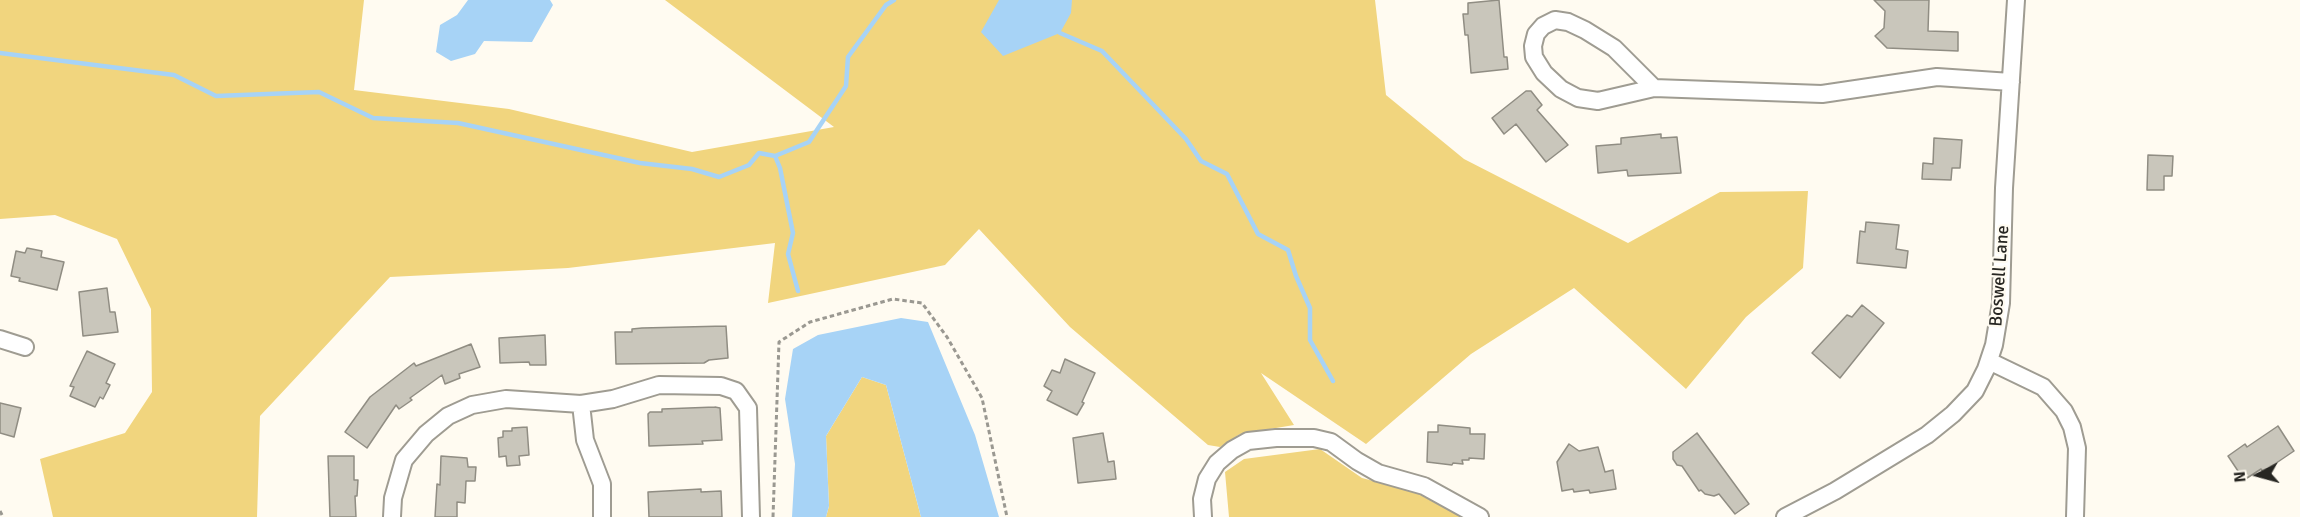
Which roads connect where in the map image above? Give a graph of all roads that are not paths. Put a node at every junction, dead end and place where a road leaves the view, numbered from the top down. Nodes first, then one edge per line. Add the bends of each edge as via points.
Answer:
1 (2016, 0) edge
2 (2011, 82) junction
3 (1654, 88) junction
4 (0, 339) edge
5 (25, 347) dead end
6 (1989, 361) junction
7 (581, 404) junction
8 (392, 517) edge
9 (602, 517) edge
10 (751, 517) edge
11 (1203, 517) edge
12 (1480, 517) edge
13 (1785, 517) edge
14 (2075, 517) edge

1 - 2 street, Boswell Lane
2 - 3 street via 1937,77 1822,94
2 - 6 street, Boswell Lane via 2001,303
3 - 3 street via 1598,101 1578,98 1544,73 1534,57 1536,34 1555,20 1568,22 1614,48
4 - 5 street
6 - 13 street, Boswell Lane via 1975,391 1927,435
6 - 14 street via 2043,387 2064,411 2077,448
7 - 8 street via 506,399 472,405 448,416 404,460
7 - 9 street via 585,440 602,484
7 - 10 street via 659,385 721,386 736,391 748,408
11 - 12 street via 1207,479 1216,463 1232,450 1248,441 1314,438 1331,441 1378,473 1424,486

